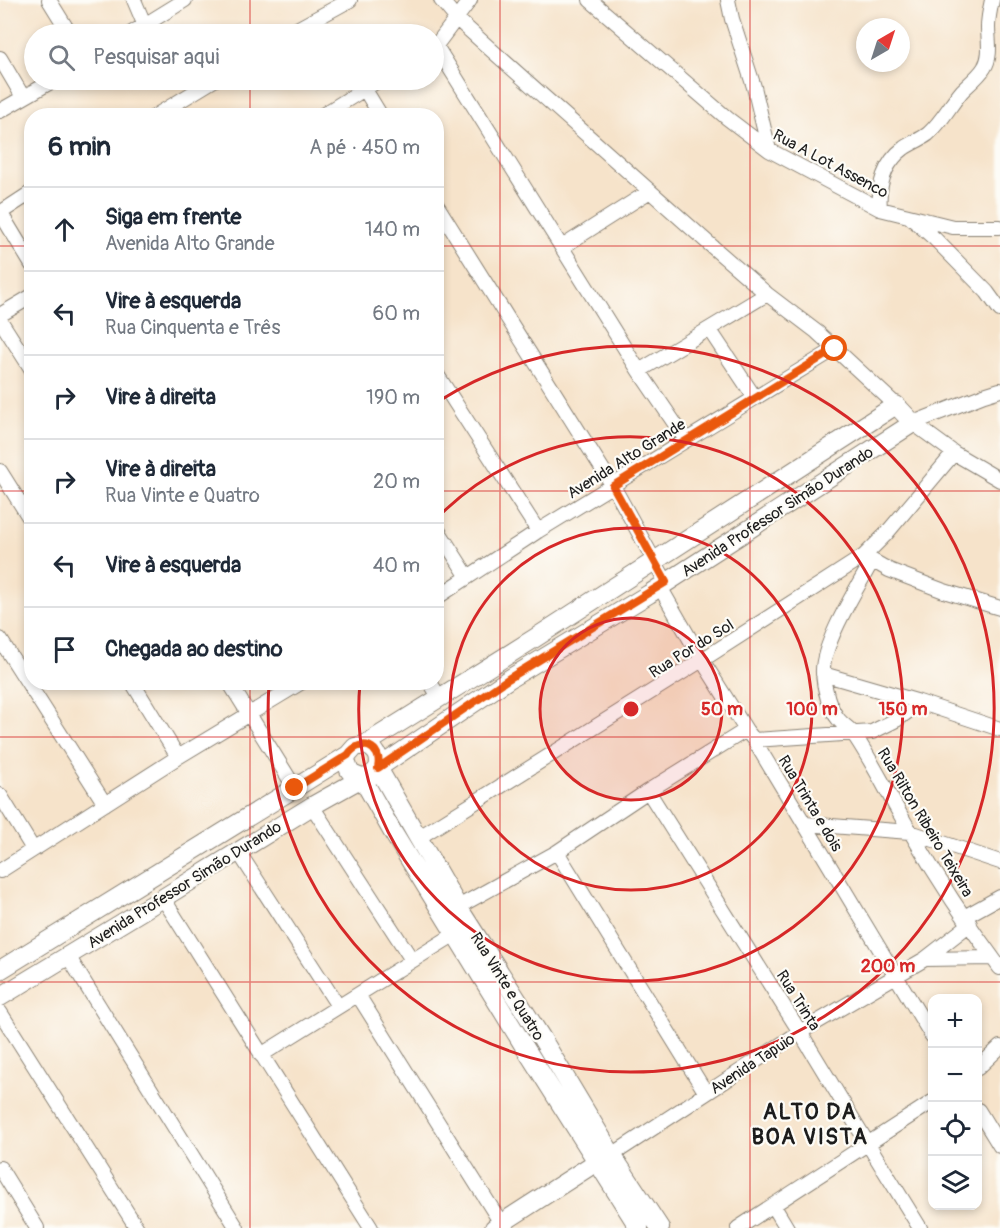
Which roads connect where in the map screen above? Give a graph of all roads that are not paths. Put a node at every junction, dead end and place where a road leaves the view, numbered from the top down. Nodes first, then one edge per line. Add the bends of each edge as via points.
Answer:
1 (49, 0) edge
2 (134, 0) edge
3 (185, 0) edge
4 (350, 0) edge
5 (441, 0) edge
6 (470, 0) edge
7 (590, 0) edge
8 (728, 0) edge
9 (992, 0) edge
10 (456, 18) junction
11 (64, 24) edge
12 (144, 24) edge
13 (148, 24) edge
14 (306, 24) edge
15 (444, 35) edge
16 (0, 58) edge
17 (444, 61) edge
18 (36, 90) edge
19 (198, 90) edge
20 (361, 90) edge
21 (365, 90) edge
22 (23, 97) junction
23 (168, 108) edge
24 (333, 108) edge
25 (376, 108) edge
26 (0, 111) edge
27 (769, 150) junction
28 (650, 191) junction
29 (24, 197) edge
30 (880, 209) junction
31 (0, 212) edge
32 (909, 216) junction
33 (444, 217) edge
34 (1000, 228) edge
35 (562, 247) junction
36 (24, 252) edge
37 (767, 294) junction
38 (24, 301) edge
39 (1000, 310) edge
40 (0, 315) edge
41 (0, 320) edge
42 (709, 329) junction
43 (835, 349) junction
44 (24, 358) edge
45 (639, 371) junction
46 (444, 385) edge
47 (1000, 390) edge
48 (755, 398) junction
49 (896, 405) junction
50 (913, 423) junction
51 (686, 440) junction
52 (954, 453) junction
53 (0, 471) edge
54 (1000, 480) edge
55 (613, 486) junction
56 (24, 509) edge
57 (538, 531) junction
58 (444, 540) edge
59 (868, 558) junction
60 (655, 561) junction
61 (468, 577) junction
62 (663, 585) junction
63 (444, 593) edge
64 (1000, 608) edge
65 (0, 639) edge
66 (702, 660) junction
67 (823, 674) junction
68 (24, 677) edge
69 (444, 684) edge
70 (32, 690) edge
71 (137, 690) edge
72 (235, 690) edge
73 (289, 690) edge
74 (434, 690) edge
75 (916, 701) junction
76 (249, 714) junction
77 (1000, 729) edge
78 (433, 730) junction
79 (854, 734) junction
80 (750, 735) junction
81 (364, 745) junction
82 (348, 755) junction
83 (178, 758) junction
84 (378, 768) junction
85 (362, 778) junction
86 (295, 788) junction
87 (648, 791) junction
88 (0, 795) edge
89 (105, 804) junction
90 (312, 806) junction
91 (408, 821) junction
92 (805, 824) junction
93 (392, 831) junction
94 (910, 832) junction
95 (418, 838) junction
96 (33, 849) junction
97 (238, 851) junction
98 (557, 852) junction
99 (1000, 862) edge
100 (0, 871) edge
101 (1000, 897) edge
102 (164, 898) junction
103 (458, 907) junction
104 (967, 920) junction
105 (455, 934) junction
106 (68, 956) junction
107 (925, 959) junction
108 (412, 960) junction
109 (996, 963) edge
110 (0, 970) edge
111 (896, 975) junction
112 (358, 995) junction
113 (0, 997) edge
114 (338, 1006) junction
115 (0, 1012) edge
116 (928, 1028) edge
117 (800, 1032) junction
118 (1000, 1047) edge
119 (261, 1054) junction
120 (982, 1064) edge
121 (706, 1093) junction
122 (928, 1105) edge
123 (982, 1117) edge
124 (592, 1137) junction
125 (868, 1144) junction
126 (1000, 1146) edge
127 (605, 1158) junction
128 (0, 1168) edge
129 (773, 1205) junction
130 (498, 1226) edge
131 (37, 1228) edge
132 (137, 1228) edge
133 (237, 1228) edge
134 (370, 1228) edge
135 (639, 1228) edge
136 (660, 1228) edge
137 (738, 1228) edge
138 (787, 1228) edge
139 (920, 1228) edge

1 - 11 street
2 - 12 street
3 - 13 street
4 - 14 street
5 - 10 street
6 - 10 street
7 - 27 street, Rua A Lot Assenco
8 - 27 street
9 - 30 street via 984,68 931,131 906,146 888,165 880,186
10 - 15 street
10 - 28 street
16 - 22 street
17 - 35 street
18 - 22 street
19 - 23 street
20 - 24 street
21 - 25 street
22 - 26 street
27 - 30 street, Rua A Lot Assenco
28 - 35 street
28 - 37 street
29 - 31 street
30 - 32 street, Rua A Lot Assenco
31 - 36 street
32 - 34 street, Rua A Lot Assenco via 953,227
32 - 39 street via 979,283
33 - 55 street, Rua Trinta e dois
35 - 45 street
37 - 42 street
37 - 43 street
38 - 40 street
41 - 44 street
42 - 45 street
42 - 48 street
43 - 48 street, Avenida Alto Grande
43 - 49 street
45 - 51 street
46 - 57 street
47 - 50 street
48 - 51 street, Avenida Alto Grande
49 - 50 street
49 - 60 street, Avenida Professor Simão Durando
50 - 52 street
50 - 62 street, Avenida Professor Simão Durando
51 - 55 street, Avenida Alto Grande
52 - 54 street
52 - 59 street, Rua Por do Sol
53 - 56 street
55 - 57 street, Avenida Alto Grande
55 - 60 street, Rua Trinta e dois
57 - 61 street, Avenida Alto Grande
58 - 61 street
59 - 64 street via 944,591
59 - 66 street, Rua Por do Sol
59 - 67 street, Rua Rilton Ribeiro Teixeira via 830,641
60 - 62 street, Rua Trinta e dois
60 - 69 street, Avenida Professor Simão Durando
61 - 63 street, Avenida Alto Grande
62 - 66 street, Rua Trinta e dois
62 - 78 street, Avenida Professor Simão Durando via 508,679
65 - 68 street
66 - 80 street, Rua Trinta e dois
66 - 95 street, Rua Por do Sol
67 - 75 street
67 - 79 street, Rua Rilton Ribeiro Teixeira via 831,706
70 - 89 street
71 - 83 street
72 - 76 street
73 - 76 street
74 - 78 street via 446,711
74 - 81 street, Avenida Professor Simão Durando
75 - 77 street
75 - 79 street via 905,715 881,729
76 - 83 street
76 - 86 street
78 - 84 street, Avenida Professor Simão Durando
79 - 80 street
79 - 94 street, Rua Rilton Ribeiro Teixeira
80 - 87 street
80 - 92 street, Rua Trinta e dois
81 - 82 street, Avenida Professor Simão Durando via 355,747
81 - 84 street, Rua Vinte e Quatro via 377,753
82 - 85 street, Rua Vinte e Quatro via 349,770
82 - 86 street, Avenida Professor Simão Durando
83 - 89 street
84 - 85 street, Avenida Professor Simão Durando via 372,776
84 - 91 street, Rua Vinte e Quatro
85 - 90 street, Avenida Professor Simão Durando
85 - 93 street, Rua Vinte e Quatro
86 - 110 street, Avenida Professor Simão Durando
87 - 98 street
87 - 117 street, Rua Trinta
88 - 96 street
89 - 96 street
90 - 97 street, Avenida Professor Simão Durando
90 - 108 street
91 - 93 street
91 - 95 street, Rua Vinte e Quatro
92 - 94 street
92 - 111 street, Rua Trinta e dois
93 - 105 street, Rua Vinte e Quatro
94 - 99 street
94 - 104 street, Rua Rilton Ribeiro Teixeira
95 - 103 street, Rua Vinte e Quatro
96 - 100 street
97 - 102 street, Avenida Professor Simão Durando
97 - 114 street
98 - 103 street
98 - 121 street
101 - 104 street, Avenida Tapuio
102 - 106 street, Avenida Professor Simão Durando
102 - 119 street
103 - 124 street, Rua Vinte e Quatro
104 - 107 street, Avenida Tapuio
104 - 109 street, Rua Rilton Ribeiro Teixeira
105 - 108 street
105 - 124 street, Rua Vinte e Quatro via 521,1042
106 - 113 street, Avenida Professor Simão Durando
106 - 133 street
107 - 109 street
107 - 111 street, Avenida Tapuio
108 - 112 street
111 - 116 street, Rua Trinta e dois
111 - 117 street, Avenida Tapuio
112 - 114 street
112 - 130 street
114 - 119 street
115 - 132 street
117 - 121 street, Avenida Tapuio
117 - 125 street, Rua Trinta
118 - 120 street
119 - 134 street
121 - 127 street, Avenida Tapuio
122 - 125 street
123 - 126 street
124 - 127 street, Rua Vinte e Quatro
125 - 129 street
125 - 139 street, Rua Trinta
127 - 130 street, Avenida Tapuio
127 - 135 street, Rua Vinte e Quatro
127 - 136 street, Rua Vinte e Quatro
128 - 131 street
129 - 137 street
129 - 138 street

